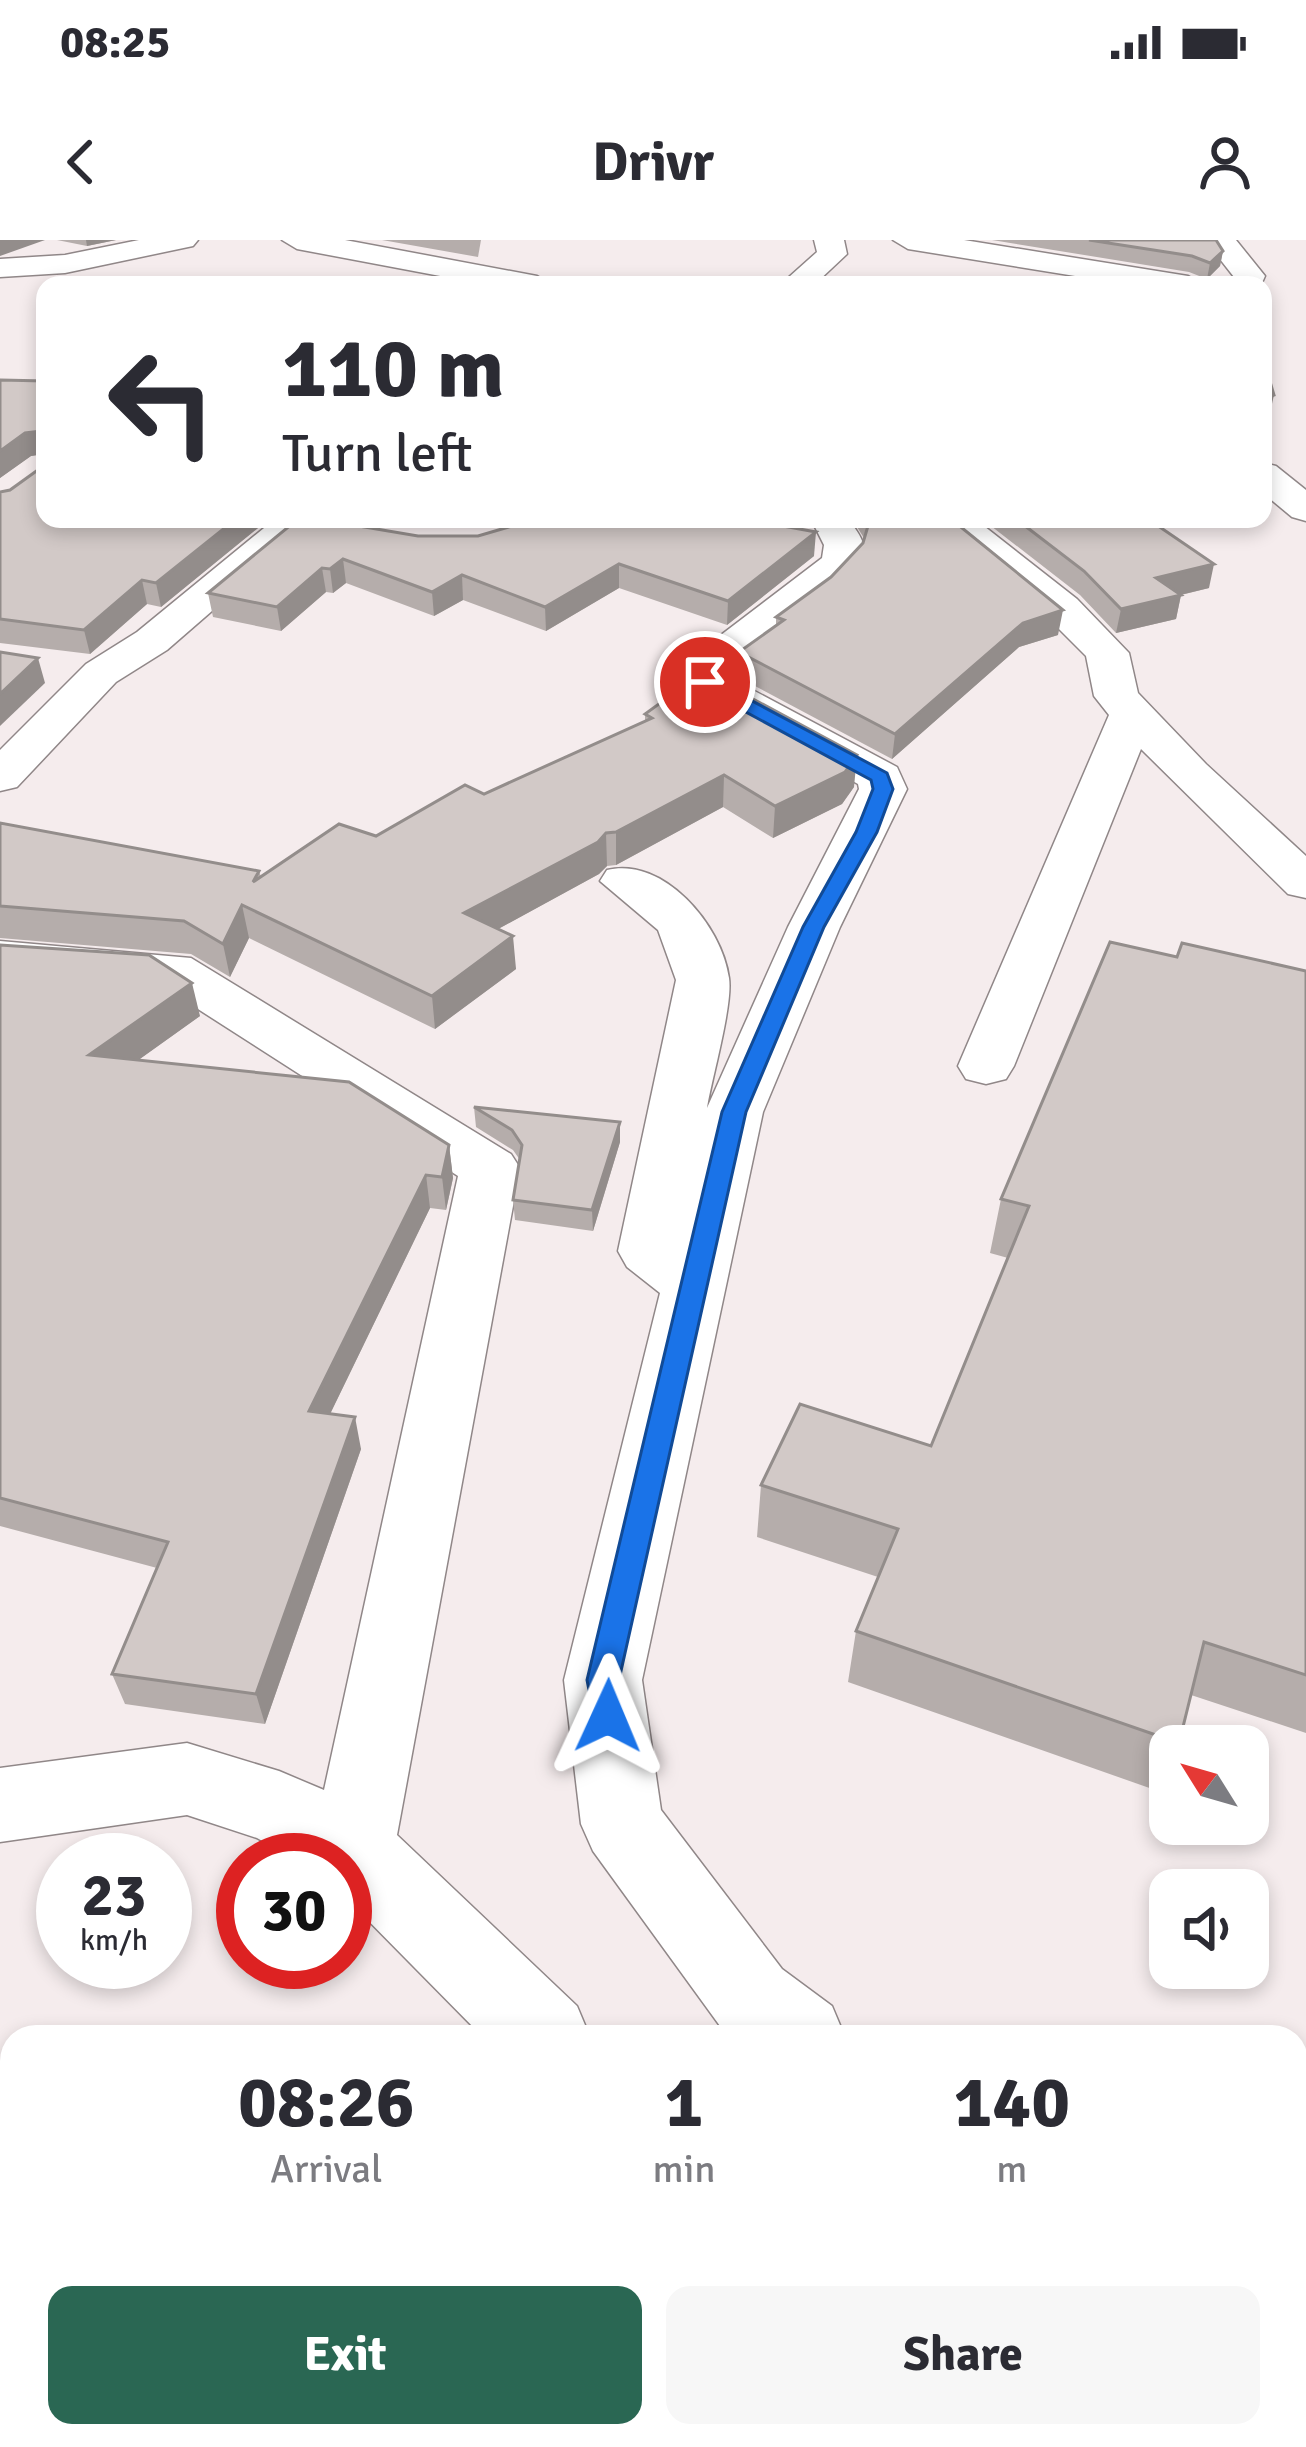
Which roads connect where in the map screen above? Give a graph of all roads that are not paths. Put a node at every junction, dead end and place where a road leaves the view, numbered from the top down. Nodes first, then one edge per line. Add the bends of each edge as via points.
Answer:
1 (183, 240) edge
2 (297, 240) edge
3 (830, 240) edge
4 (908, 240) edge
5 (1220, 240) edge
6 (0, 268) edge
7 (489, 276) edge
8 (806, 276) edge
9 (1132, 276) edge
10 (1250, 276) edge
11 (1272, 482) edge
12 (1306, 509) edge
13 (305, 528) edge
14 (967, 528) edge
15 (826, 534) edge
16 (40, 664) edge
17 (101, 673) junction
18 (1132, 713) junction
19 (0, 777) edge
20 (625, 881) dead end
21 (1306, 883) edge
22 (0, 957) edge
23 (986, 1066) dead end
24 (696, 1287) junction
25 (0, 1804) edge
26 (325, 1833) edge
27 (356, 1833) edge
28 (372, 1867) edge
29 (534, 2025) edge
30 (785, 2025) edge

1 - 6 street
2 - 7 street
3 - 8 street via 832,254
4 - 9 street
5 - 10 street
11 - 12 street
13 - 17 street
14 - 18 street via 1107,653 1116,696
15 - 24 street via 841,562 748,635 705,682 880,777 883,789 734,1112
16 - 17 street
17 - 19 street
18 - 21 street
18 - 23 street
20 - 24 street via 676,913 703,980 649,1251
22 - 27 street via 172,969 490,1168
24 - 30 street via 603,1680 622,1824 751,2000
25 - 26 street via 187,1779 279,1808
28 - 29 street

